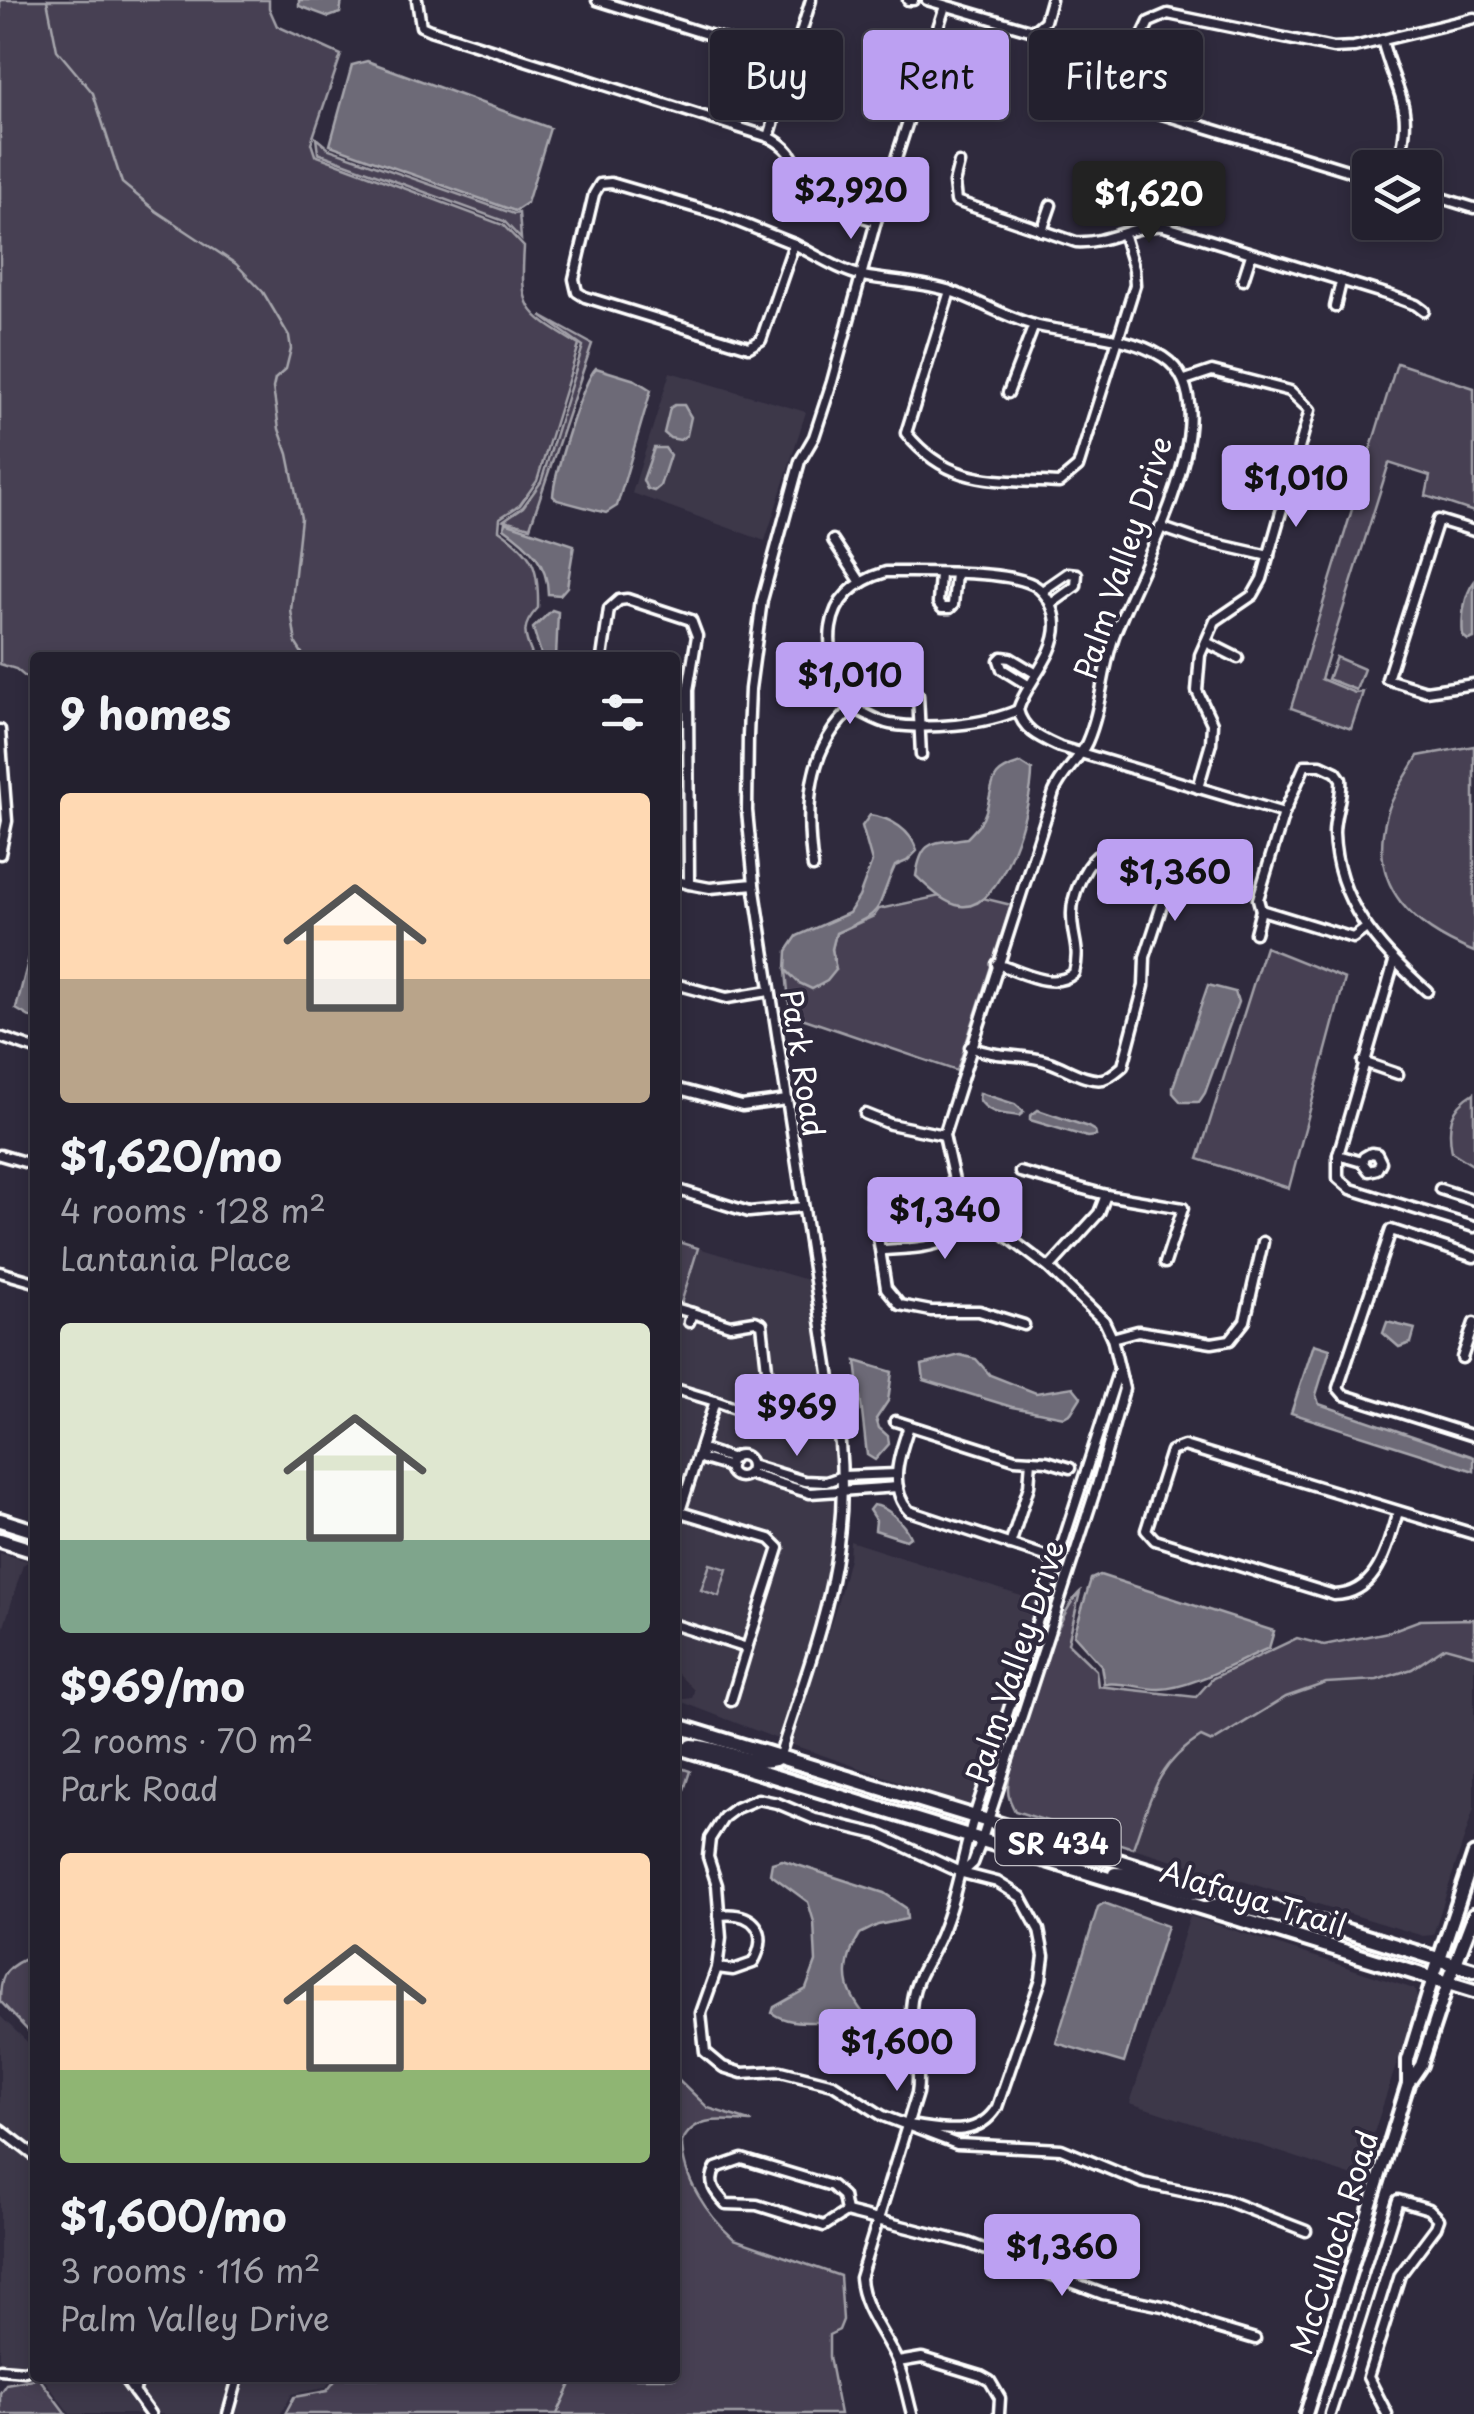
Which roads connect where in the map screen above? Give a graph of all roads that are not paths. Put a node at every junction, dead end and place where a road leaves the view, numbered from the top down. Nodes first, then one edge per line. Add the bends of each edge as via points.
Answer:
1 (417, 0) edge
2 (597, 0) edge
3 (811, 0) edge
4 (928, 0) edge
5 (1052, 0) edge
6 (944, 6) junction
7 (1473, 21) edge
8 (802, 30) edge
9 (710, 35) edge
10 (1382, 40) junction
11 (775, 120) edge
12 (770, 137) junction
13 (1402, 150) edge
14 (958, 162) dead end
15 (1352, 172) edge
16 (1442, 199) edge
17 (1051, 205) dead end
18 (1474, 208) edge
19 (876, 221) junction
20 (1042, 231) junction
21 (1124, 236) junction
22 (794, 244) junction
23 (1251, 255) junction
24 (861, 276) junction
25 (1243, 280) dead end
26 (1342, 282) junction
27 (950, 291) junction
28 (1335, 307) dead end
29 (1424, 311) dead end
30 (1034, 326) junction
31 (1120, 341) junction
32 (1185, 380) junction
33 (1008, 393) dead end
34 (1270, 472) dead end
35 (1291, 477) junction
36 (1160, 527) junction
37 (1474, 532) edge
38 (833, 540) dead end
39 (1270, 556) junction
40 (940, 574) junction
41 (956, 574) junction
42 (860, 582) junction
43 (1042, 591) junction
44 (1050, 604) junction
45 (1206, 642) junction
46 (603, 652) edge
47 (830, 658) junction
48 (1238, 658) dead end
49 (800, 662) dead end
50 (1035, 674) junction
51 (1474, 684) edge
52 (1028, 685) junction
53 (918, 695) dead end
54 (853, 708) junction
55 (1018, 710) junction
56 (919, 724) junction
57 (0, 730) edge
58 (1081, 753) junction
59 (920, 755) dead end
60 (1198, 788) junction
61 (1284, 813) junction
62 (0, 854) edge
63 (813, 868) dead end
64 (680, 881) edge
65 (689, 884) junction
66 (754, 884) junction
67 (1261, 910) junction
68 (1365, 929) junction
69 (1255, 933) dead end
70 (1394, 962) junction
71 (997, 964) junction
72 (680, 985) edge
73 (1427, 990) dead end
74 (769, 991) junction
75 (0, 1037) edge
76 (30, 1047) edge
77 (970, 1047) junction
78 (1363, 1062) junction
79 (1398, 1074) dead end
80 (680, 1089) edge
81 (787, 1100) junction
82 (865, 1114) dead end
83 (944, 1134) junction
84 (0, 1155) edge
85 (1338, 1155) junction
86 (1362, 1162) dead end
87 (30, 1164) edge
88 (1020, 1172) dead end
89 (1440, 1189) dead end
90 (680, 1191) edge
91 (1106, 1196) junction
92 (1474, 1200) edge
93 (873, 1205) dead end
94 (803, 1207) junction
95 (975, 1212) junction
96 (1474, 1228) edge
97 (1263, 1242) dead end
98 (882, 1250) junction
99 (1474, 1257) edge
100 (1164, 1263) dead end
101 (1049, 1268) junction
102 (0, 1272) edge
103 (30, 1281) edge
104 (680, 1311) edge
105 (1474, 1323) edge
106 (1024, 1325) dead end
107 (1112, 1338) junction
108 (1462, 1358) dead end
109 (1119, 1369) junction
110 (680, 1390) edge
111 (715, 1401) junction
112 (895, 1421) dead end
113 (909, 1426) junction
114 (1474, 1436) edge
115 (699, 1453) junction
116 (1092, 1456) junction
117 (1031, 1460) junction
118 (1104, 1460) junction
119 (731, 1463) junction
120 (1070, 1468) dead end
121 (750, 1469) junction
122 (897, 1474) junction
123 (868, 1475) junction
124 (843, 1476) junction
125 (898, 1486) junction
126 (844, 1488) junction
127 (868, 1488) junction
128 (680, 1512) joint
129 (1398, 1512) junction
130 (0, 1520) edge
131 (30, 1529) edge
132 (0, 1530) edge
133 (30, 1531) edge
134 (1474, 1534) edge
135 (0, 1540) edge
136 (1010, 1545) junction
137 (30, 1549) edge
138 (1056, 1567) junction
139 (680, 1627) edge
140 (747, 1648) junction
141 (731, 1700) dead end
142 (680, 1727) edge
143 (680, 1746) edge
144 (680, 1748) edge
145 (779, 1758) junction
146 (980, 1819) junction
147 (974, 1840) junction
148 (1474, 1855) edge
149 (1092, 1872) junction
150 (962, 1873) junction
151 (1210, 1888) junction
152 (1208, 1908) junction
153 (719, 1915) junction
154 (1474, 1915) edge
155 (1306, 1918) junction
156 (1440, 1959) junction
157 (1456, 1965) junction
158 (717, 1968) junction
159 (1474, 1970) edge
160 (1433, 1978) junction
161 (1448, 1983) junction
162 (1474, 1992) edge
163 (1408, 2084) junction
164 (908, 2125) junction
165 (0, 2128) edge
166 (30, 2152) edge
167 (846, 2212) junction
168 (877, 2220) junction
169 (1306, 2230) dead end
170 (1255, 2339) dead end
171 (898, 2362) junction
172 (0, 2369) edge
173 (30, 2369) edge
174 (127, 2382) edge
175 (138, 2382) edge
176 (237, 2382) edge
177 (134, 2392) junction
178 (150, 2414) edge
179 (228, 2414) edge
180 (912, 2414) edge
181 (1000, 2414) edge
182 (1306, 2414) edge
183 (1330, 2414) edge
184 (1386, 2414) edge

1 - 12 street via 421,26 430,30
2 - 9 street
3 - 8 street
4 - 6 street
5 - 6 street via 1034,31
6 - 19 street, Park Road
7 - 10 street
10 - 13 street via 1407,119
10 - 15 street via 1334,48 1168,14 1149,22 1128,83 1142,108
11 - 12 street
12 - 19 street via 792,153 813,194
14 - 20 street via 956,202
16 - 18 street
17 - 20 street
19 - 24 street, Park Road
20 - 21 street via 1076,242
21 - 23 street via 1162,226
21 - 31 street via 1135,285
22 - 22 street via 721,216 600,184 576,292 749,347 761,340
22 - 24 street
23 - 25 street
23 - 26 street
24 - 27 street
24 - 66 street, Park Road via 762,600 750,689 747,810
26 - 28 street
26 - 29 street
27 - 30 street
27 - 31 street via 906,433 919,449 971,478 1059,483 1072,475
30 - 31 street
30 - 33 street
31 - 32 street via 1164,358
32 - 35 street via 1212,370 1302,400 1310,410
32 - 36 street, Palm Valley Drive via 1189,425
34 - 35 street
35 - 39 street
36 - 39 street
36 - 58 street, Palm Valley Drive via 1114,635
37 - 51 street via 1438,520 1387,679 1426,691
38 - 42 street
39 - 45 street via 1253,595 1215,622
40 - 41 street
40 - 41 street via 942,608 953,604
40 - 42 street via 886,572
41 - 43 street via 1016,578
42 - 47 street via 836,610
43 - 44 street
43 - 44 street via 1077,574 1076,586
44 - 50 street via 1056,624
45 - 48 street
45 - 60 street via 1197,691 1212,722 1211,742
46 - 65 street via 609,609 618,600 691,620 697,636 688,690
47 - 49 street
47 - 54 street
50 - 52 street
50 - 52 street via 1010,658 999,660
52 - 55 street
53 - 56 street
54 - 56 street via 888,724
54 - 63 street via 820,751 808,796
55 - 56 street via 987,722
55 - 58 street via 1032,732
56 - 59 street
57 - 62 street via 7,821
58 - 60 street
58 - 71 street, Palm Valley Drive via 1054,792
60 - 61 street
61 - 67 street via 1258,899
61 - 68 street via 1305,766 1336,772 1342,790 1336,854
64 - 65 street
65 - 66 street
66 - 74 street, Park Road
67 - 68 street via 1353,938
67 - 69 street
68 - 70 street
70 - 73 street
70 - 78 street
71 - 77 street, Palm Valley Drive
71 - 77 street via 1054,982 1074,973 1078,943 1071,914 1078,886 1097,856 1162,878 1166,892 1145,957 1144,986 1116,1073 1090,1078 1044,1059
72 - 74 street via 727,998
74 - 81 street, Park Road
75 - 76 street
77 - 83 street, Palm Valley Drive
78 - 79 street
78 - 85 street
80 - 81 street via 742,1106
81 - 94 street, Park Road
82 - 83 street
83 - 95 street, Palm Valley Drive via 955,1185
84 - 87 street
85 - 86 street
85 - 96 street via 1338,1178 1351,1189
88 - 91 street
89 - 92 street
90 - 94 street via 749,1212
91 - 100 street via 1184,1208
91 - 101 street via 1099,1213
93 - 98 street
94 - 124 street, Park Road
95 - 98 street via 943,1243
95 - 101 street, Palm Valley Drive
97 - 107 street via 1245,1321 1230,1340 1138,1331
98 - 106 street via 886,1288 900,1305 979,1311
99 - 114 street via 1390,1230 1338,1388
101 - 107 street, Palm Valley Drive via 1093,1308
102 - 103 street
104 - 111 street via 730,1325 762,1324 772,1414 758,1416
105 - 108 street
107 - 109 street, Palm Valley Drive
109 - 116 street, Palm Valley Drive
109 - 118 street, Palm Valley Drive via 1124,1389
110 - 111 street
111 - 115 street
112 - 113 street
113 - 117 street
113 - 122 street
115 - 119 street
115 - 128 street
116 - 118 street
116 - 138 street, Palm Valley Drive
117 - 120 street
117 - 136 street
118 - 146 street, Palm Valley Drive
119 - 121 street via 742,1456
119 - 121 street via 735,1476
121 - 124 street via 804,1481
121 - 126 street via 810,1492
122 - 123 street
122 - 125 street
123 - 124 street
123 - 127 street
124 - 126 street, Park Road
125 - 127 street
125 - 136 street via 909,1511
126 - 127 street
126 - 145 street, Park Road via 834,1581
128 - 140 street via 770,1538 779,1548
129 - 129 street via 1184,1446 1171,1451 1146,1530 1155,1540 1344,1594 1359,1590 1381,1564
129 - 134 street
130 - 131 main road
132 - 133 main road
135 - 137 main road
136 - 138 street via 1048,1557
138 - 146 street, Palm Valley Drive
139 - 140 street
140 - 141 street
142 - 145 main road, Alafaya Trail / SR 434
143 - 145 main road via 758,1762
144 - 147 main road, Alafaya Trail / SR 434
145 - 146 main road, Alafaya Trail / SR 434
146 - 147 street, Palm Valley Drive
146 - 151 main road, Alafaya Trail / SR 434
147 - 149 main road, Alafaya Trail / SR 434
147 - 150 street, Palm Valley Drive via 973,1863
148 - 156 main road, McCulloch Road
149 - 151 main road via 1134,1875 1190,1892
149 - 152 main road, Alafaya Trail / SR 434
150 - 153 street via 878,1834 758,1800 724,1817 710,1839
150 - 164 street, Palm Valley Drive via 912,1999 919,2080
150 - 164 street via 1021,1897 1039,1930 1041,1979 991,2118 965,2131
151 - 155 main road, Alafaya Trail / SR 434
152 - 155 main road via 1220,1903
152 - 160 main road, Alafaya Trail / SR 434
153 - 158 street
153 - 158 street via 752,1920 760,1952 754,1964
154 - 157 main road, McCulloch Road
155 - 156 main road, Alafaya Trail / SR 434
156 - 157 main road, Alafaya Trail / SR 434
156 - 160 main road, McCulloch Road
157 - 159 main road, Alafaya Trail / SR 434
157 - 161 main road, McCulloch Road
158 - 164 street via 702,2013 705,2052 742,2073 821,2080
160 - 161 main road, Alafaya Trail / SR 434
160 - 163 street, McCulloch Road via 1408,2060
161 - 162 main road, Alafaya Trail / SR 434
161 - 163 street, McCulloch Road
163 - 182 street, McCulloch Road
164 - 168 street, Palm Valley Drive
164 - 169 street via 957,2144 1061,2148 1143,2183 1224,2200
165 - 166 street
167 - 167 street via 832,2186 764,2164 742,2159 712,2174 726,2204 757,2205 824,2226
167 - 168 street
168 - 170 street
168 - 171 street, Palm Valley Drive via 861,2289
171 - 180 street, Palm Valley Drive
171 - 181 street via 922,2358 981,2376 1000,2398
172 - 173 street
174 - 177 street
175 - 177 street
176 - 179 street
177 - 178 street
183 - 184 street via 1398,2200 1439,2219 1400,2275 1368,2377

